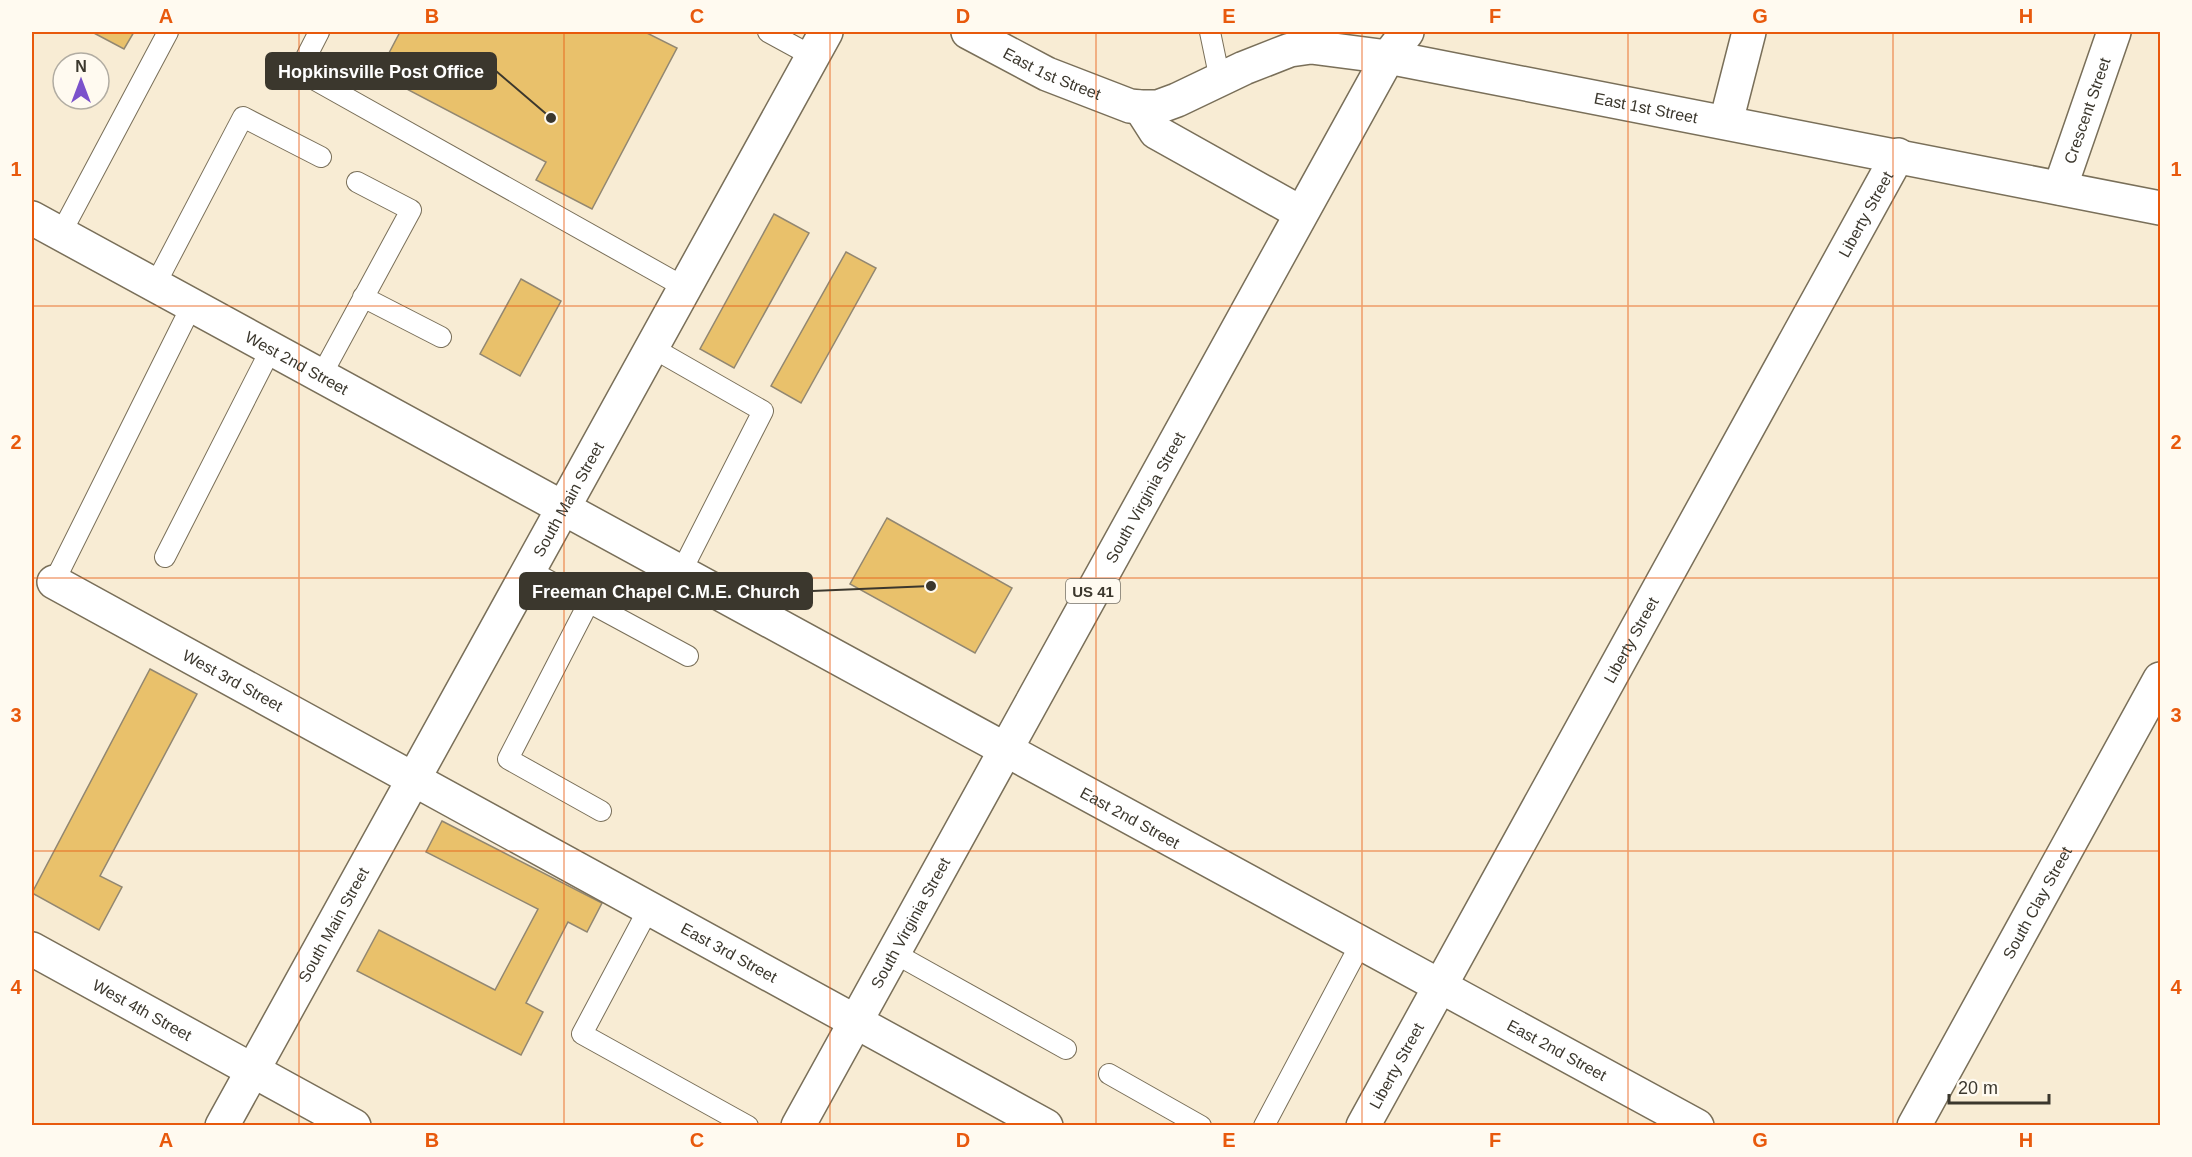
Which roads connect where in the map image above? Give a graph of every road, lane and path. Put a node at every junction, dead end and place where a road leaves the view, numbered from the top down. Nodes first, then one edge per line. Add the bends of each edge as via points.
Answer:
1 (168, 32) edge
2 (319, 32) edge
3 (768, 32) edge
4 (968, 32) edge
5 (1210, 32) edge
6 (1749, 32) edge
7 (2114, 32) edge
8 (1315, 39) edge
9 (819, 44) edge
10 (1398, 44) edge
11 (1220, 80) junction
12 (1140, 107) junction
13 (1726, 122) junction
14 (1898, 155) junction
15 (321, 157) dead end
16 (357, 182) dead end
17 (2060, 188) junction
18 (2160, 208) edge
19 (1301, 213) junction
20 (32, 218) edge
21 (61, 234) junction
22 (155, 285) junction
23 (684, 287) junction
24 (363, 297) junction
25 (192, 305) junction
26 (441, 337) dead end
27 (272, 347) junction
28 (651, 347) junction
29 (321, 376) junction
30 (563, 508) junction
31 (165, 557) dead end
32 (529, 570) junction
33 (680, 574) junction
34 (54, 582) joint
35 (589, 602) junction
36 (688, 656) dead end
37 (2160, 678) edge
38 (1005, 750) junction
39 (413, 779) junction
40 (601, 811) dead end
41 (649, 908) junction
42 (1361, 943) junction
43 (32, 950) edge
44 (894, 953) junction
45 (1440, 986) junction
46 (855, 1021) junction
47 (1065, 1049) dead end
48 (252, 1070) junction
49 (1109, 1074) dead end
50 (222, 1125) edge
51 (354, 1125) edge
52 (748, 1125) edge
53 (798, 1125) edge
54 (1046, 1125) edge
55 (1201, 1125) edge
56 (1264, 1125) edge
57 (1363, 1125) edge
58 (1697, 1125) edge
59 (1914, 1125) edge

1 - 21 lane
2 - 23 lane via 299,71
3 - 9 lane
4 - 12 street, East 1st Street via 1047,74
5 - 11 lane
6 - 13 street
7 - 17 street, Crescent Street
8 - 10 street, East 1st Street
8 - 11 street, East 1st Street
9 - 23 street, South Main Street
10 - 13 street, East 1st Street
10 - 19 street, South Virginia Street / US 41
11 - 12 street, East 1st Street via 1158,107
12 - 19 street via 1156,132
13 - 14 street, East 1st Street
14 - 17 street, East 1st Street
14 - 45 street, Liberty Street
15 - 22 lane via 243,117
16 - 24 lane via 411,210
17 - 18 street, East 1st Street
19 - 38 street, South Virginia Street / US 41
20 - 21 street, West 2nd Street
21 - 22 street, West 2nd Street
22 - 25 street, West 2nd Street
23 - 28 street, South Main Street
24 - 26 lane
24 - 29 lane
25 - 27 street, West 2nd Street
25 - 34 lane
27 - 29 street, West 2nd Street
27 - 31 lane
28 - 30 street, South Main Street
28 - 33 lane via 763,411
29 - 30 street, West 2nd Street
30 - 32 street, South Main Street
30 - 33 street, East 2nd Street
32 - 35 lane
32 - 39 street, South Main Street
33 - 38 street, East 2nd Street
34 - 39 street, West 3rd Street
35 - 36 lane
35 - 40 lane via 508,759
37 - 59 street, South Clay Street
38 - 42 street, East 2nd Street
38 - 44 street, South Virginia Street / US 41
39 - 41 street, East 3rd Street
39 - 48 street, South Main Street
41 - 46 street, East 3rd Street
41 - 52 lane via 582,1034
42 - 45 street, East 2nd Street
42 - 56 lane
43 - 48 street, West 4th Street
44 - 46 street, South Virginia Street / US 41
44 - 47 lane
45 - 57 street, Liberty Street
45 - 58 street, East 2nd Street
46 - 53 street, South Virginia Street / US 41
46 - 54 street, East 3rd Street
48 - 50 street, South Main Street
48 - 51 street, West 4th Street
49 - 55 lane

